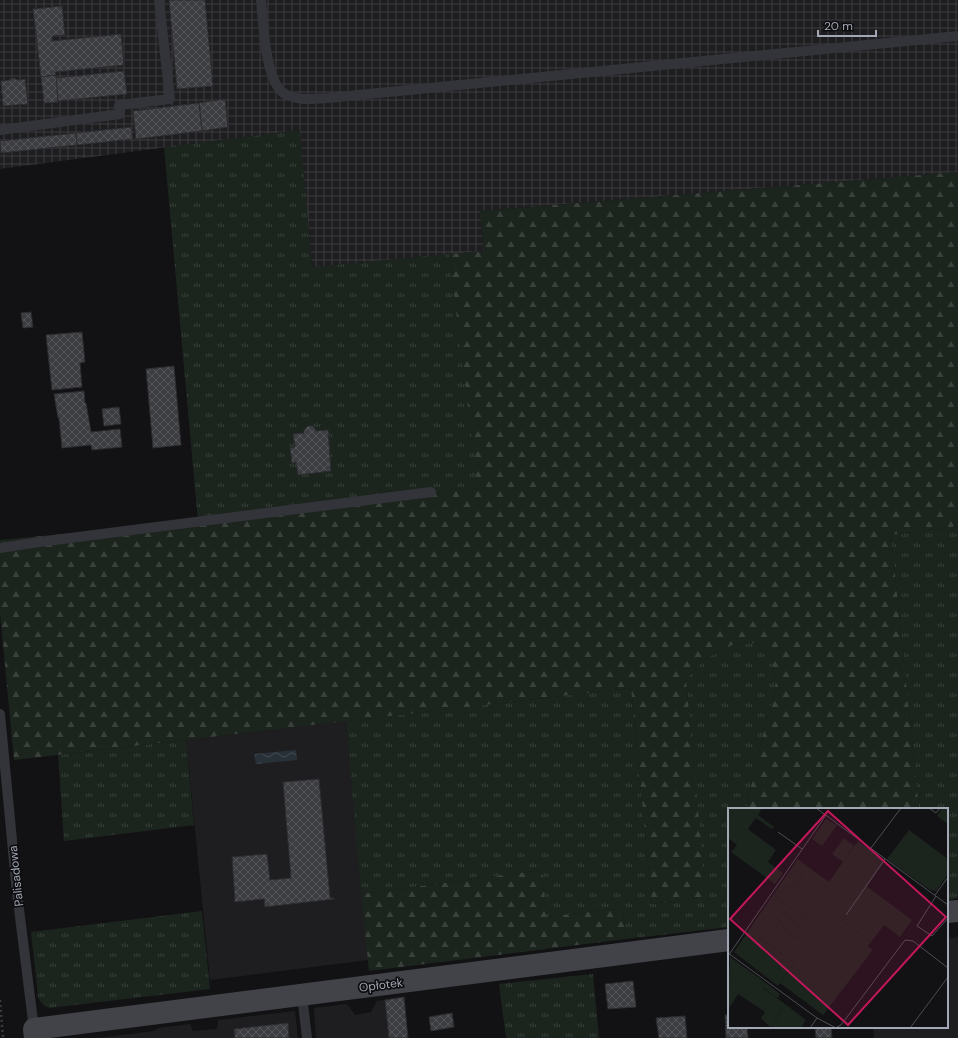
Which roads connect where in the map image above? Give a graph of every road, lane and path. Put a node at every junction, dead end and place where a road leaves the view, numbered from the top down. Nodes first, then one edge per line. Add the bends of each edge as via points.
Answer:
1 (159, 0) edge
2 (261, 0) edge
3 (958, 36) edge
4 (0, 130) edge
5 (431, 492) dead end
6 (0, 548) edge
7 (0, 714) edge
8 (958, 911) edge
9 (948, 912) edge
10 (728, 940) edge
11 (302, 995) junction
12 (0, 1000) edge
13 (34, 1033) edge
14 (4, 1038) edge
15 (307, 1038) edge

1 - 4 lane via 170,99 119,106 120,114
2 - 3 lane via 266,54 274,81 283,94 294,98 328,98
5 - 6 lane
7 - 13 lane, Palisadowa via 17,893
8 - 9 street
10 - 11 street, Opłotek
11 - 13 street, Opłotek
11 - 15 lane
12 - 14 path

